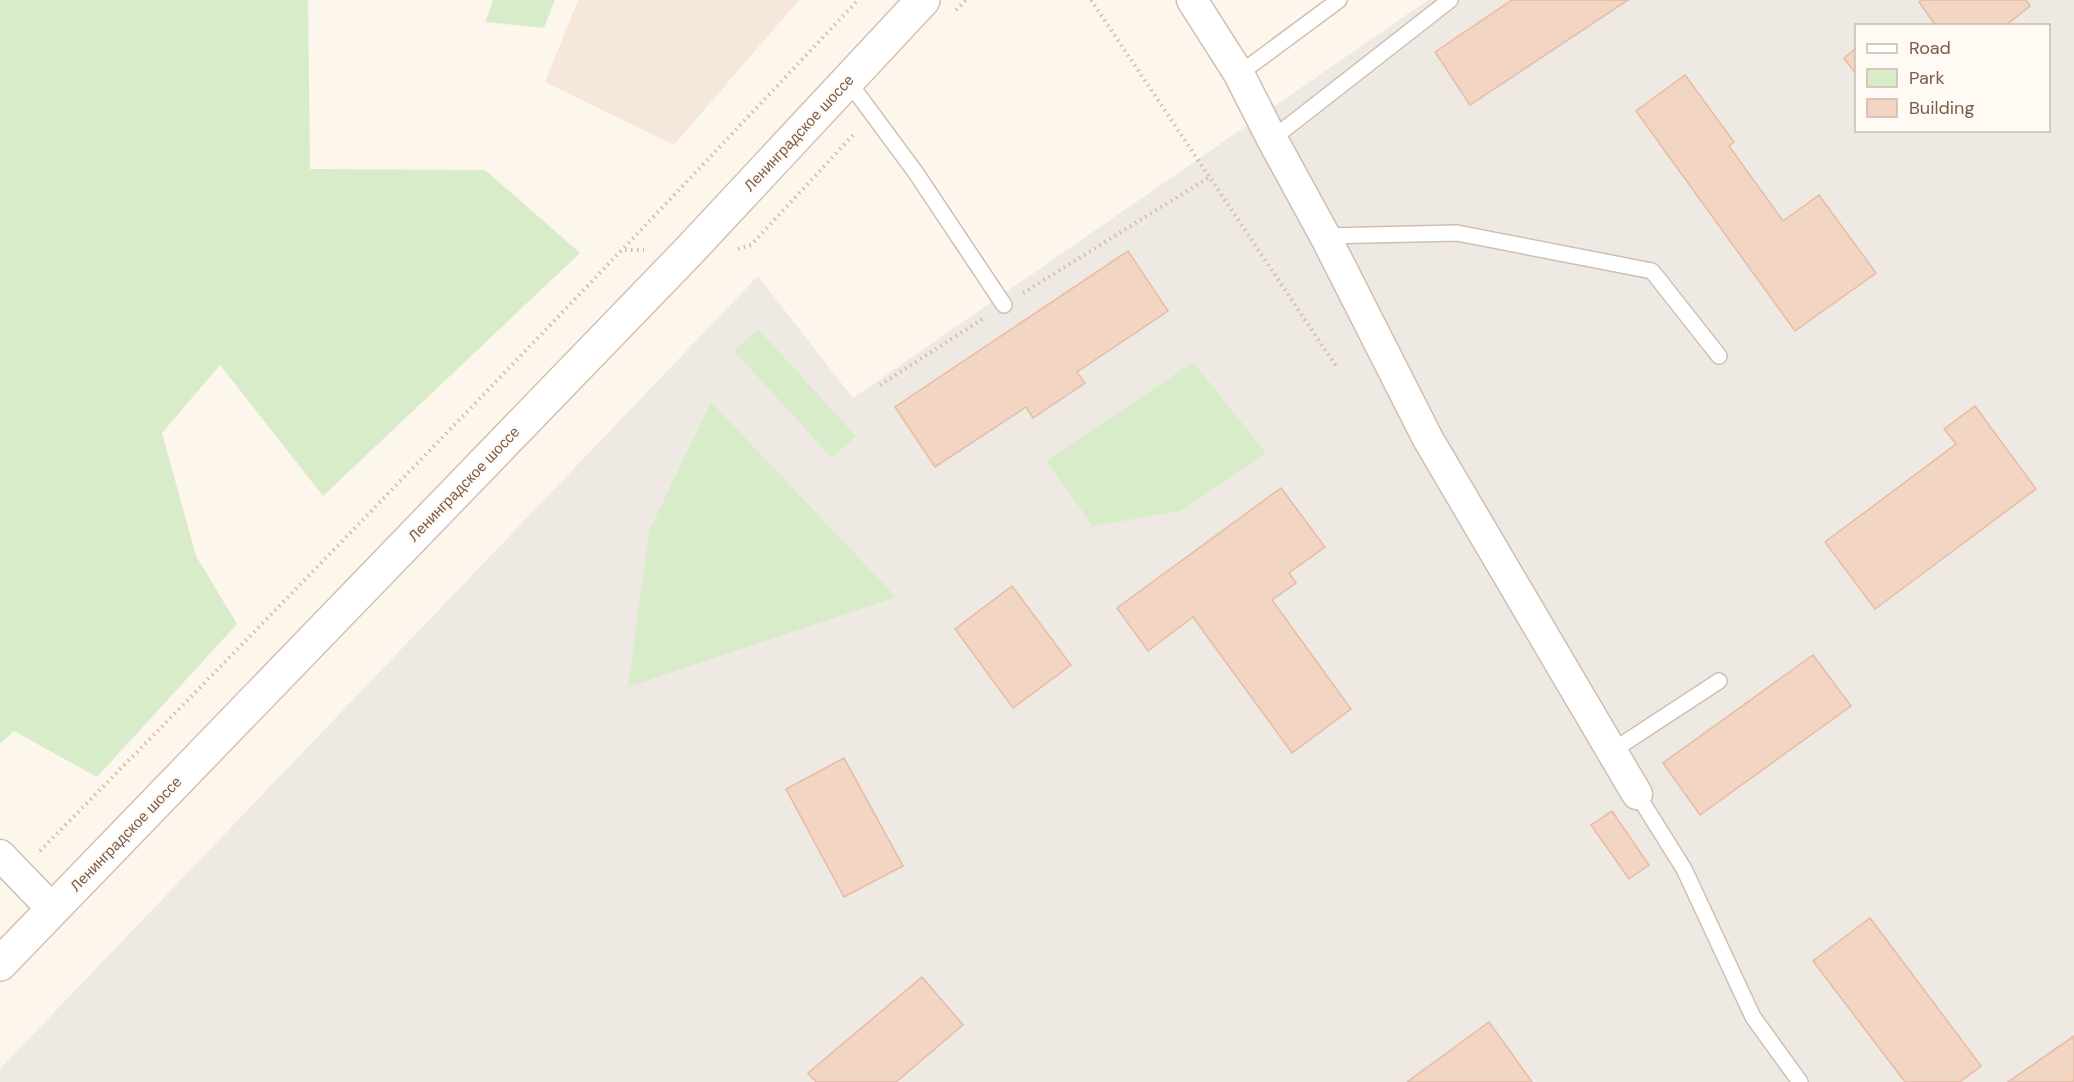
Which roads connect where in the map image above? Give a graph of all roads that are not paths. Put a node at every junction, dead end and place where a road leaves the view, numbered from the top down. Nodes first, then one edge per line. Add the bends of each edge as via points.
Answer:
1 (923, 0) edge
2 (1192, 0) edge
3 (1339, 0) edge
4 (1450, 0) edge
5 (1239, 74) junction
6 (848, 81) junction
7 (1272, 139) junction
8 (1325, 236) junction
9 (1004, 305) road end
10 (1719, 356) dead end
11 (1719, 681) dead end
12 (1612, 751) junction
13 (1637, 794) joint
14 (9, 865) edge
15 (53, 910) junction
16 (0, 964) edge
17 (1800, 1082) edge

1 - 6 main road, Ленинградское шоссе
2 - 5 street
3 - 5 lane
4 - 7 lane
5 - 7 street
6 - 9 lane via 916,173
6 - 15 main road, Ленинградское шоссе
7 - 8 street
8 - 10 lane via 1457,233 1652,271
8 - 12 street via 1428,439
11 - 12 lane
12 - 13 street
13 - 17 lane via 1684,869 1753,1017
14 - 15 street
15 - 16 main road, Ленинградское шоссе

